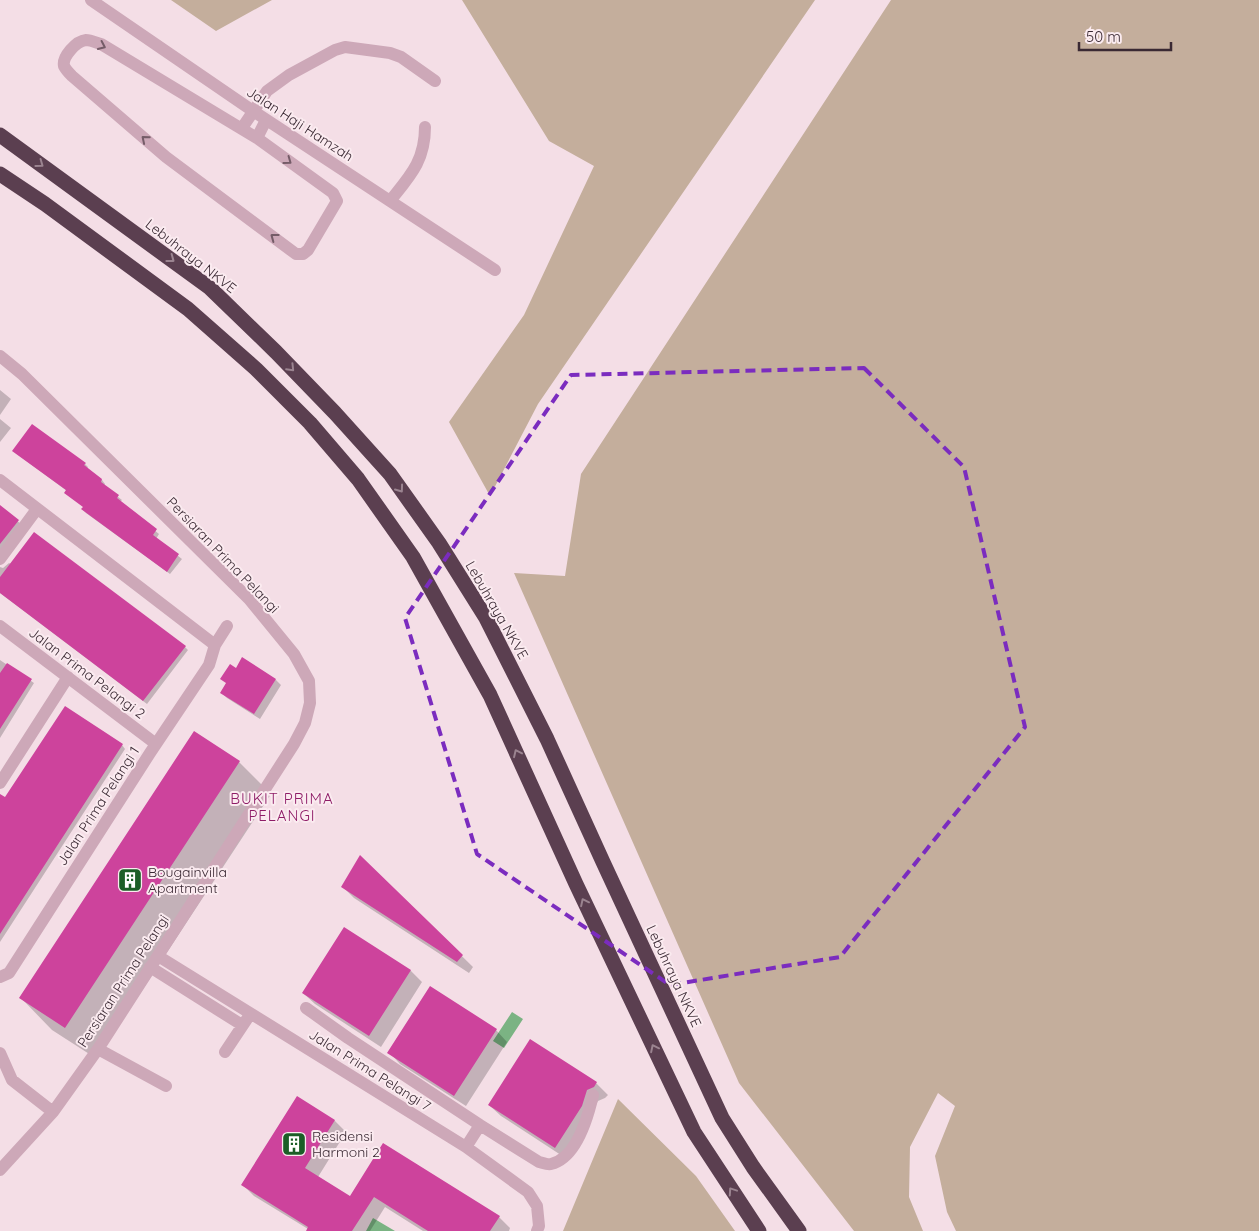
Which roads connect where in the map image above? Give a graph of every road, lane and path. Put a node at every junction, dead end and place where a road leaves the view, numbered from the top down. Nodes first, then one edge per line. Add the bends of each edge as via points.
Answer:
1 (91, 0) edge
2 (435, 81) dead end
3 (253, 111) junction
4 (266, 120) junction
5 (425, 127) dead end
6 (242, 128) junction
7 (0, 135) edge
8 (257, 138) junction
9 (0, 174) edge
10 (390, 201) junction
11 (496, 270) dead end
12 (0, 356) edge
13 (0, 480) edge
14 (37, 509) junction
15 (0, 559) edge
16 (0, 626) edge
17 (227, 626) dead end
18 (215, 645) junction
19 (68, 677) junction
20 (156, 744) junction
21 (0, 783) edge
22 (158, 956) junction
23 (150, 967) junction
24 (0, 977) edge
25 (306, 1008) dead end
26 (250, 1014) junction
27 (242, 1025) junction
28 (98, 1049) junction
29 (225, 1052) dead end
30 (0, 1053) edge
31 (166, 1086) dead end
32 (593, 1095) dead end
33 (53, 1112) junction
34 (480, 1125) junction
35 (466, 1147) junction
36 (0, 1170) edge
37 (537, 1231) edge
38 (759, 1231) edge
39 (799, 1231) edge

1 - 3 street, Jalan Haji Hamzah
2 - 3 street via 401,57 345,47 289,75 267,91
3 - 4 street, Jalan Haji Hamzah
3 - 6 street
4 - 8 street
4 - 10 street, Jalan Haji Hamzah
5 - 10 street via 420,160
6 - 8 street
8 -> 6 street via 333,193 337,201 303,254 296,254 166,157 72,76 65,69 65,60 80,41 101,44
7 -> 39 highway, Lebuhraya NKVE via 210,288 276,352 390,474 486,618 547,739 722,1118
38 -> 9 highway via 694,1132 490,695 413,557 358,479 304,416 188,309
10 - 11 street, Jalan Haji Hamzah
12 - 22 street, Persiaran Prima Pelangi via 22,374 248,599 294,654 309,681 310,703 305,723 294,744
13 - 14 street
14 - 15 street
14 - 18 street
16 - 19 street, Jalan Prima Pelangi 2
17 - 18 street, Jalan Prima Pelangi 1
18 - 20 street, Jalan Prima Pelangi 1 via 209,665
19 - 20 street, Jalan Prima Pelangi 2
19 - 21 street
20 - 24 street, Jalan Prima Pelangi 1 via 9,973
22 - 23 street, Persiaran Prima Pelangi
22 - 26 street, Jalan Prima Pelangi 7
23 - 27 street
23 - 28 street, Persiaran Prima Pelangi
25 - 34 street
26 - 27 street
26 - 35 street, Jalan Prima Pelangi 7
27 - 29 street
28 - 31 street
28 - 33 street, Persiaran Prima Pelangi
30 - 33 street via 12,1080
32 - 34 street via 588,1118 572,1148 550,1164 539,1162
33 - 36 street, Persiaran Prima Pelangi
34 - 35 street
35 - 37 street, Jalan Prima Pelangi 7 via 528,1192 538,1206

